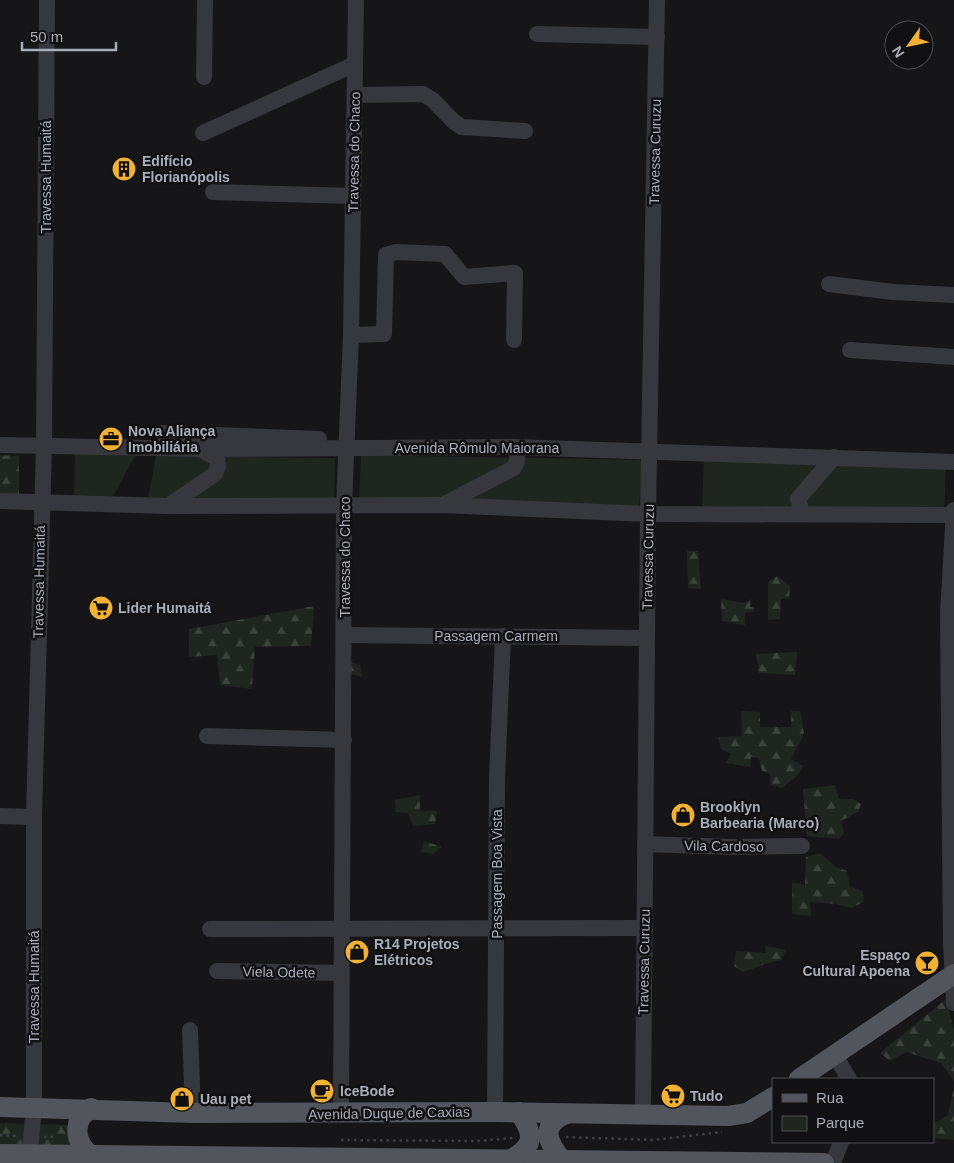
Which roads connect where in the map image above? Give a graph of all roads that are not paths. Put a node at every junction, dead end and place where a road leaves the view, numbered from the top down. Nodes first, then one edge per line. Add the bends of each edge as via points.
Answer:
1 (47, 0) edge
2 (205, 0) edge
3 (356, 0) edge
4 (657, 0) edge
5 (536, 34) dead end
6 (656, 37) junction
7 (355, 64) junction
8 (204, 77) dead end
9 (355, 95) junction
10 (525, 131) dead end
11 (203, 133) dead end
12 (212, 192) dead end
13 (353, 196) junction
14 (830, 284) dead end
15 (954, 295) edge
16 (351, 335) junction
17 (514, 340) dead end
18 (850, 350) dead end
19 (954, 356) edge
20 (162, 434) dead end
21 (347, 444) junction
22 (0, 445) edge
23 (44, 446) junction
24 (512, 447) junction
25 (201, 449) junction
26 (650, 450) junction
27 (834, 457) junction
28 (954, 462) edge
29 (0, 502) edge
30 (41, 502) junction
31 (442, 505) junction
32 (168, 506) junction
33 (344, 506) junction
34 (954, 510) edge
35 (802, 513) junction
36 (648, 514) junction
37 (954, 515) edge
38 (344, 635) junction
39 (503, 636) junction
40 (647, 638) junction
41 (207, 736) dead end
42 (344, 740) junction
43 (0, 816) edge
44 (34, 816) junction
45 (645, 844) junction
46 (802, 846) dead end
47 (497, 927) junction
48 (645, 928) junction
49 (210, 929) dead end
50 (341, 930) junction
51 (217, 971) dead end
52 (341, 973) junction
53 (953, 975) edge
54 (954, 1003) edge
55 (190, 1030) dead end
56 (835, 1055) junction
57 (800, 1078) edge
58 (848, 1078) edge
59 (772, 1098) edge
60 (0, 1106) edge
61 (34, 1107) junction
62 (91, 1108) junction
63 (495, 1112) junction
64 (519, 1112) junction
65 (193, 1113) junction
66 (342, 1114) junction
67 (566, 1114) junction
68 (643, 1115) junction
69 (539, 1136) junction
70 (841, 1143) edge
71 (30, 1151) edge
72 (0, 1154) edge
73 (339, 1154) edge
74 (90, 1155) junction
75 (561, 1159) junction
76 (510, 1160) junction
77 (490, 1162) edge
78 (643, 1163) edge
79 (824, 1163) edge
80 (834, 1163) edge

1 - 23 street, Travessa Humaitá
2 - 8 street
3 - 7 street, Travessa do Chaco
4 - 6 street, Travessa Curuzu
5 - 6 street
6 - 26 street, Travessa Curuzu
7 - 9 street, Travessa do Chaco
7 - 11 street
9 - 10 street via 423,94 462,128
9 - 13 street, Travessa do Chaco
12 - 13 street
13 - 16 street, Travessa do Chaco
14 - 15 street
16 - 17 street via 384,334 386,255 396,252 445,254 464,277 515,273
16 - 21 street, Travessa do Chaco
18 - 19 street
20 - 21 street
21 - 24 street, Avenida Rômulo Maiorana
21 - 25 street, Avenida Rômulo Maiorana
21 - 33 street, Travessa do Chaco
22 - 23 street, Avenida Rômulo Maiorana
23 - 25 street, Avenida Rômulo Maiorana
23 - 30 street, Travessa Humaitá
24 - 26 street, Avenida Rômulo Maiorana
24 - 31 street via 517,451 518,460 514,468
25 - 32 street via 217,459 215,474
26 - 27 street, Avenida Rômulo Maiorana
26 - 36 street, Travessa Curuzu
27 - 28 street, Avenida Rômulo Maiorana
27 - 35 street via 798,499
29 - 30 street
30 - 32 street
30 - 44 street, Travessa Humaitá
31 - 33 street
31 - 36 street
32 - 33 street
33 - 38 street, Travessa do Chaco
34 - 37 street
35 - 36 street
35 - 37 street
36 - 40 street, Travessa Curuzu
37 - 53 street via 948,612
38 - 39 street, Passagem Carmem
38 - 42 street, Travessa do Chaco
39 - 40 street, Passagem Carmem
39 - 47 street, Passagem Boa Vista via 497,778
40 - 45 street, Travessa Curuzu
41 - 42 street
42 - 50 street, Travessa do Chaco
43 - 44 street
44 - 61 street, Travessa Humaitá
45 - 46 street, Vila Cardoso
45 - 48 street, Travessa Curuzu
47 - 48 street
47 - 50 street
47 - 63 street, Passagem Boa Vista
48 - 68 street, Travessa Curuzu
49 - 50 street
50 - 52 street, Travessa do Chaco
51 - 52 street, Viela Odete
52 - 66 street, Travessa do Chaco
53 - 54 street
53 - 56 main road
55 - 65 street
56 - 57 main road
56 - 58 street
59 - 68 main road, Avenida Duque de Caxias via 737,1116
60 - 61 main road, Avenida Duque de Caxias
61 - 62 main road, Avenida Duque de Caxias
61 - 71 street, Travessa Humaitá
62 - 65 main road, Avenida Duque de Caxias
62 - 74 main road via 80,1118 77,1132 83,1149
63 - 64 main road, Avenida Duque de Caxias
63 - 66 main road, Avenida Duque de Caxias
64 - 67 main road, Avenida Duque de Caxias
64 - 69 main road
65 - 66 main road, Avenida Duque de Caxias
67 - 68 main road, Avenida Duque de Caxias
67 - 69 main road via 556,1118
69 - 75 main road
69 - 76 main road
70 - 80 street
71 - 72 main road
71 - 74 main road
73 - 74 main road
73 - 77 main road
75 - 76 main road
75 - 78 main road
76 - 77 main road
78 - 79 main road

